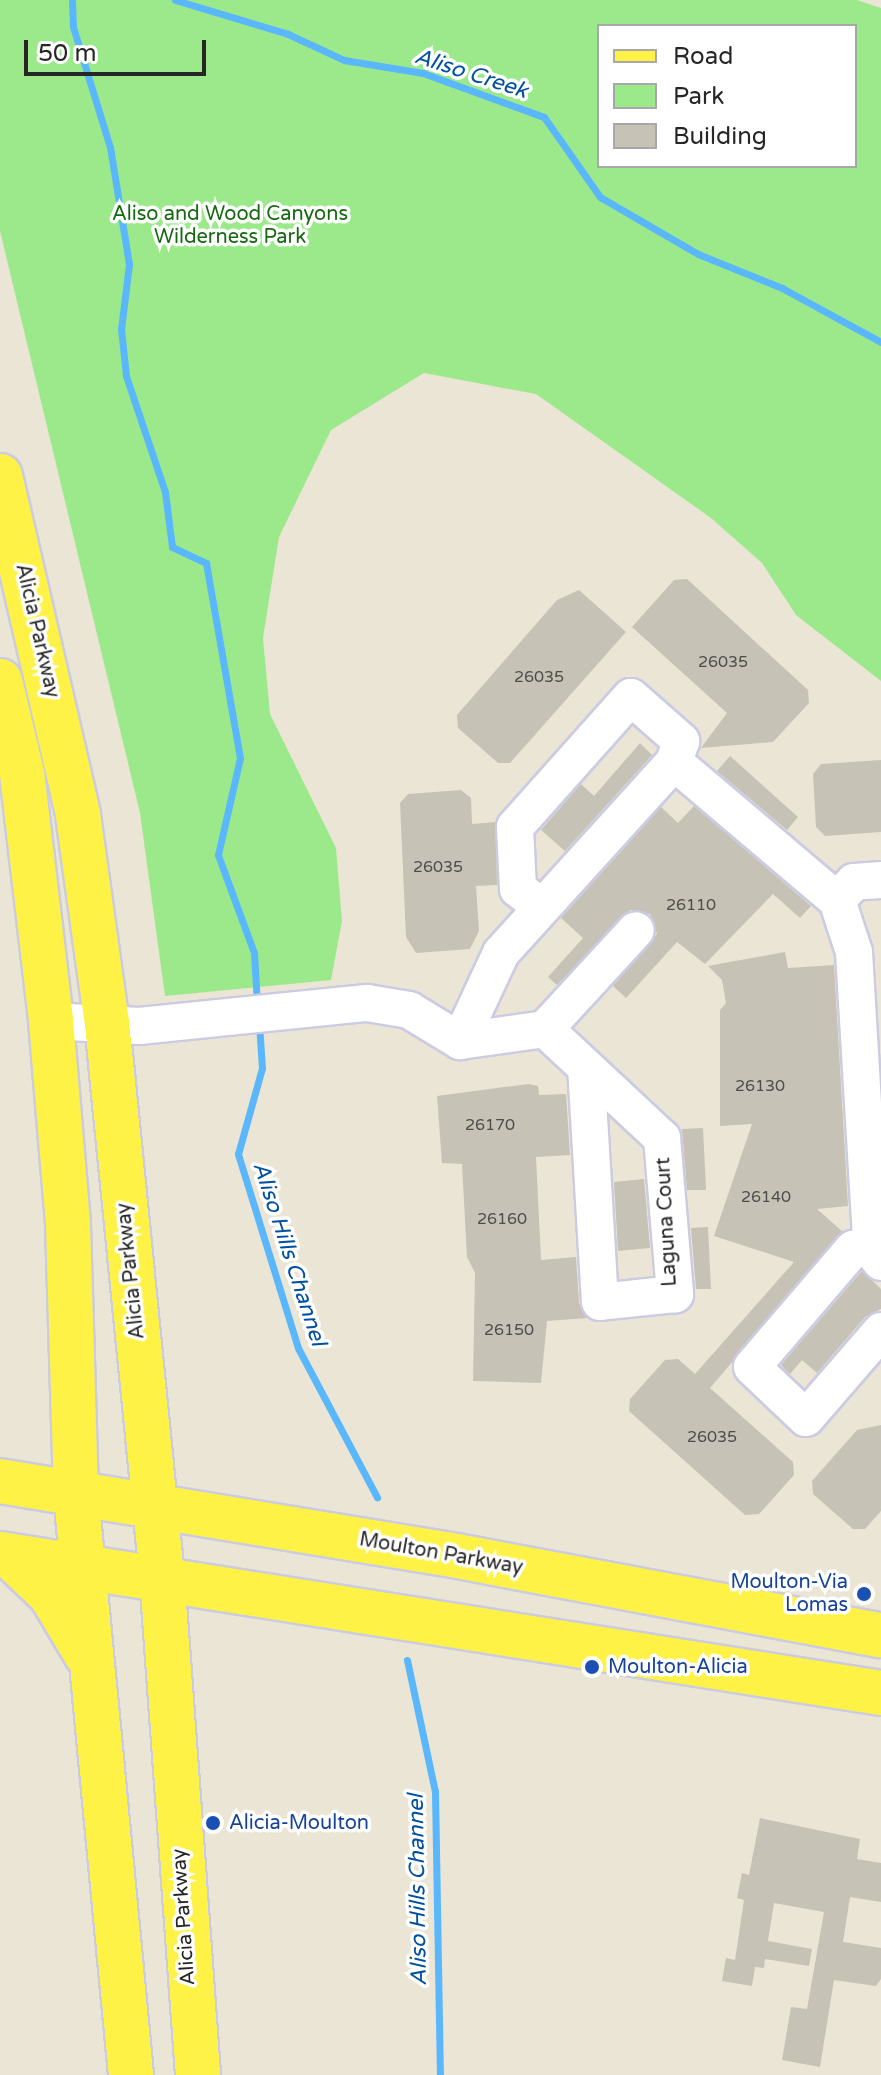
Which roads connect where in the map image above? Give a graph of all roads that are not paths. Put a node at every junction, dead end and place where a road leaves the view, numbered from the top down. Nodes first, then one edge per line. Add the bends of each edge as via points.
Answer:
1 (0, 476) edge
2 (0, 681) edge
3 (674, 762) junction
4 (881, 880) edge
5 (837, 900) junction
6 (540, 906) junction
7 (636, 930) dead end
8 (867, 951) edge
9 (51, 1021) junction
10 (107, 1023) junction
11 (545, 1029) junction
12 (460, 1041) junction
13 (586, 1069) junction
14 (876, 1254) edge
15 (881, 1331) edge
16 (0, 1481) edge
17 (76, 1495) junction
18 (152, 1504) junction
19 (5, 1555) edge
20 (85, 1566) junction
21 (162, 1576) junction
22 (881, 1635) edge
23 (95, 1674) junction
24 (881, 1693) edge
25 (131, 2075) edge
26 (198, 2075) edge

1 - 10 main road, Alicia Parkway via 78,815
2 - 9 main road via 22,773
3 - 5 street
3 - 6 street
3 - 6 street via 681,741 631,697 515,827 518,889
4 - 5 street via 854,882
5 - 8 street
6 - 12 street via 501,953
7 - 11 street
8 - 14 street
9 - 10 street
9 - 17 main road via 68,1224
10 - 12 street via 201,1020 360,1004 409,1010
10 - 18 main road, Alicia Parkway
11 - 12 street
11 - 13 street, Laguna Court
13 - 13 street, Laguna Court via 600,1302 675,1294 662,1138
14 - 15 street via 853,1249 752,1367 806,1418
16 - 17 main road, Moulton Parkway
17 - 18 main road, Moulton Parkway
17 - 20 main road
18 - 21 main road, Alicia Parkway
18 - 22 main road, Moulton Parkway
19 - 20 main road
19 - 23 main road via 63,1610
20 - 21 main road
20 - 23 main road
21 - 24 main road
21 - 26 main road, Alicia Parkway
23 - 25 main road

